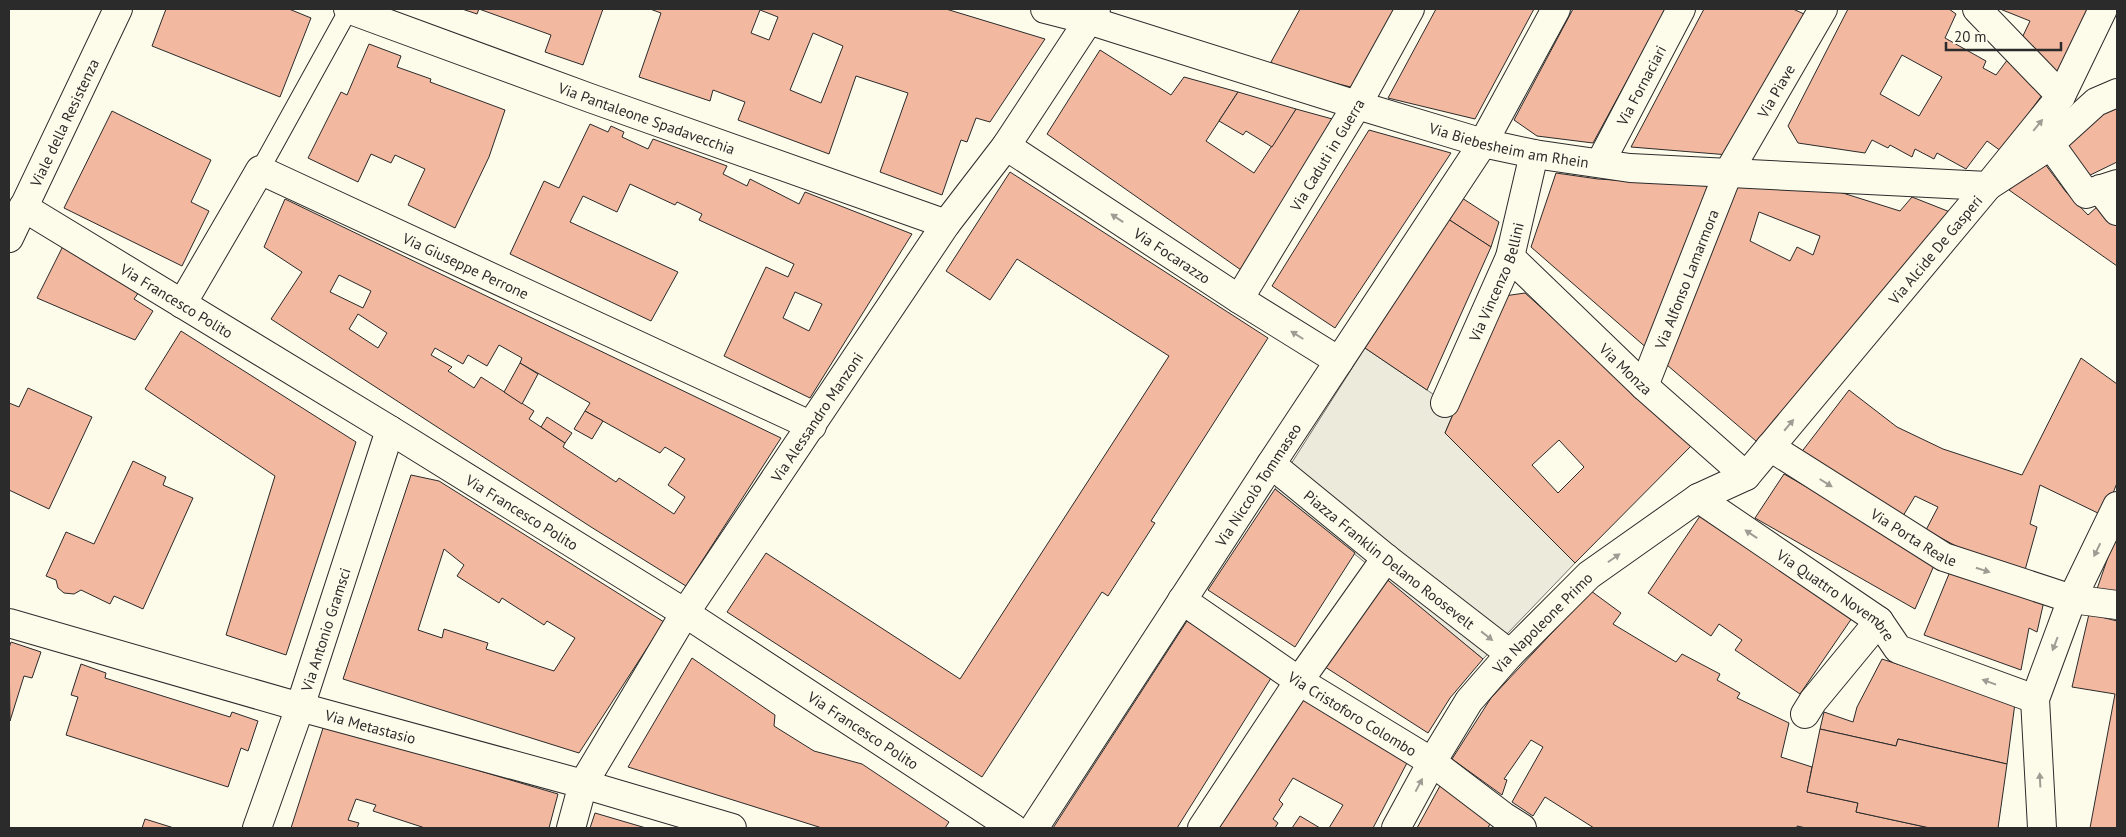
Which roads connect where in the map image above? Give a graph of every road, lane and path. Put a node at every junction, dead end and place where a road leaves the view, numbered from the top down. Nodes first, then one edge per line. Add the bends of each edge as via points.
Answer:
1 (118, 9) edge
2 (348, 9) edge
3 (1045, 9) edge
4 (1410, 9) edge
5 (1556, 9) edge
6 (1681, 9) edge
7 (1823, 9) edge
8 (1977, 9) edge
9 (2103, 9) edge
10 (1092, 14) edge
11 (2117, 93) edge
12 (2061, 96) junction
13 (1357, 105) junction
14 (1483, 143) junction
15 (2050, 144) junction
16 (1006, 146) junction
17 (1534, 154) junction
18 (1600, 163) junction
19 (260, 170) junction
20 (1728, 173) junction
21 (1988, 186) junction
22 (2108, 186) edge
23 (23, 207) junction
24 (2117, 212) edge
25 (946, 224) junction
26 (9, 238) edge
27 (1510, 257) junction
28 (1239, 299) junction
29 (182, 304) junction
30 (1339, 361) junction
31 (1644, 386) junction
32 (1445, 402) dead end
33 (812, 426) junction
34 (390, 430) junction
35 (1770, 447) junction
36 (1271, 464) junction
37 (1746, 476) junction
38 (1698, 498) junction
39 (2117, 506) edge
40 (1386, 558) junction
41 (2072, 599) junction
42 (1182, 600) junction
43 (2117, 605) edge
44 (684, 613) junction
45 (1879, 621) junction
46 (9, 624) edge
47 (1510, 654) junction
48 (1299, 681) junction
49 (2035, 699) junction
50 (300, 707) junction
51 (1805, 714) dead end
52 (1432, 762) junction
53 (583, 784) junction
54 (694, 823) edge
55 (1508, 824) edge
56 (258, 828) edge
57 (571, 828) edge
58 (732, 828) edge
59 (1013, 828) edge
60 (1034, 828) edge
61 (1202, 828) edge
62 (1396, 828) edge
63 (2042, 828) edge

1 - 23 street, Viale della Resistenza
2 - 19 lane
2 - 25 street, Via Pantaleone Spadavecchia
3 - 10 street, Via Biebesheim am Rhein
4 - 13 street, Via Caduti in Guerra
5 - 14 street, Via Niccolò Tommaseo
6 - 18 street, Via Fornaciari
7 - 20 street, Via Piave
8 - 12 street
9 - 12 street, Via Alcide De Gasperi
10 - 13 street, Via Biebesheim am Rhein
10 - 16 street, Via Alessandro Manzoni
11 - 15 street via 2096,102
21 -> 12 street, Via Alcide De Gasperi
13 - 14 street, Via Biebesheim am Rhein
13 - 28 street, Via Caduti in Guerra
14 - 17 street, Via Biebesheim am Rhein
14 - 30 street, Via Niccolò Tommaseo
15 - 21 street
15 - 22 street via 2086,194
16 - 25 street, Via Alessandro Manzoni
28 -> 16 street, Via Focarazzo
17 - 18 street, Via Biebesheim am Rhein
17 - 27 street, Via Vincenzo Bellini
18 - 20 street, Via Biebesheim am Rhein via 1630,168
19 - 29 street
19 - 33 street, Via Giuseppe Perrone
20 - 21 street, Via Biebesheim am Rhein
20 - 31 street, Via Alfonso Lamarmora
35 -> 21 street, Via Alcide De Gasperi
22 - 24 street
23 - 26 street, Viale della Resistenza
23 - 29 street, Via Francesco Polito
25 - 33 street, Via Alessandro Manzoni
27 - 31 street, Via Monza
27 - 32 street, Via Vincenzo Bellini
30 -> 28 street, Via Focarazzo
29 - 34 street, Via Francesco Polito
30 - 36 street, Via Niccolò Tommaseo
31 - 37 street, Via Monza
33 - 44 street, Via Alessandro Manzoni
34 - 44 street, Via Francesco Polito
34 - 50 street, Via Antonio Gramsci
35 - 37 street, Via Alcide De Gasperi
35 -> 41 street, Via Porta Reale via 1944,557
36 - 40 street, Piazza Franklin Delano Roosevelt
36 - 42 street, Via Niccolò Tommaseo
37 - 38 street, Via Napoleone Primo
45 -> 38 street, Via Quattro Novembre
47 -> 38 street, Via Napoleone Primo via 1589,575
39 -> 41 street
40 -> 47 street, Piazza Franklin Delano Roosevelt
40 - 48 street
41 - 43 street, Via Porta Reale
41 -> 49 street
42 - 48 street, Via Cristoforo Colombo
42 - 60 street, Via Niccolò Tommaseo
44 - 53 street, Via Alessandro Manzoni
44 - 59 street, Via Francesco Polito
49 -> 45 street, Via Quattro Novembre via 1898,649
45 - 51 street
46 - 50 street, Via Metastasio
47 - 52 street, Via Napoleone Primo via 1469,701
48 - 52 street, Via Cristoforo Colombo
48 - 61 street
63 -> 49 street
50 - 53 street, Via Metastasio
50 - 56 street, Via Antonio Gramsci
52 - 55 street, Via Cristoforo Colombo
62 -> 52 street, Via Napoleone Primo
53 - 54 street, Via Metastasio
53 - 57 street, Via Alessandro Manzoni
54 - 58 street, Via Metastasio

